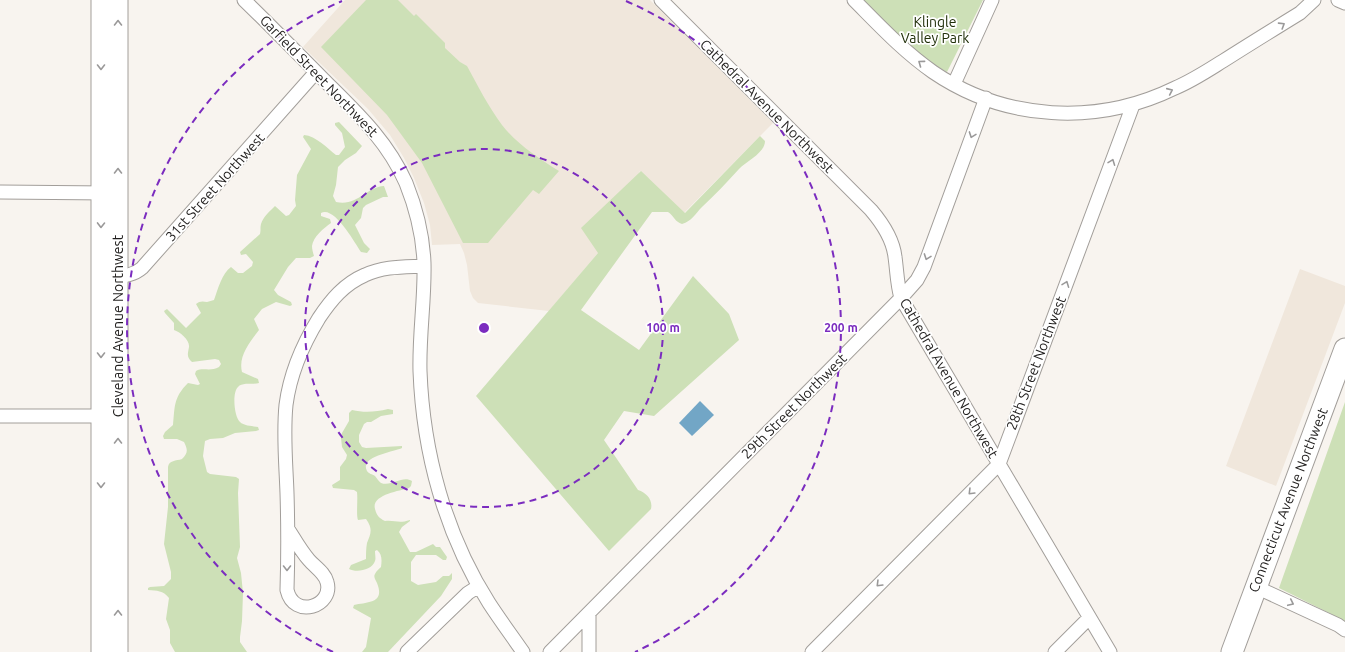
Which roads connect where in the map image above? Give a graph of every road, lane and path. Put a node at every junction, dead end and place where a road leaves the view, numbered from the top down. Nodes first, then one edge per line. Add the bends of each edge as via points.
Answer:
1 (101, 0) edge
2 (118, 0) edge
3 (244, 0) edge
4 (661, 0) edge
5 (854, 0) edge
6 (992, 0) edge
7 (1314, 0) edge
8 (1338, 0) edge
9 (1345, 3) edge
10 (110, 45) junction
11 (316, 72) junction
12 (954, 84) junction
13 (986, 98) junction
14 (1134, 105) junction
15 (0, 192) edge
16 (110, 193) junction
17 (424, 266) junction
18 (109, 277) junction
19 (901, 298) junction
20 (1345, 349) edge
21 (0, 416) edge
22 (110, 416) junction
23 (999, 464) junction
24 (288, 530) junction
25 (110, 569) junction
26 (479, 586) junction
27 (1256, 587) junction
28 (589, 613) junction
29 (1089, 618) junction
30 (1345, 630) edge
31 (101, 652) edge
32 (118, 652) edge
33 (407, 652) edge
34 (523, 652) edge
35 (550, 652) edge
36 (589, 652) edge
37 (812, 652) edge
38 (1055, 652) edge
39 (1110, 652) edge
40 (1232, 652) edge

1 - 10 main road, Cleveland Avenue Northwest
10 -> 2 main road, Cleveland Avenue Northwest
3 - 11 street, Garfield Street Northwest
4 - 19 street, Cathedral Avenue Northwest via 878,218 893,247
12 -> 5 street via 915,59
6 - 12 street
14 -> 7 street via 1190,81 1300,13
8 - 9 street
10 - 16 main road, Cleveland Avenue Northwest
11 - 17 street, Garfield Street Northwest via 365,121 395,162 418,221
11 - 18 street, 31st Street Northwest via 138,272
12 - 13 street
13 - 14 street via 1014,108 1053,113 1102,112
13 -> 19 street, 29th Street Northwest via 924,267 917,280
23 -> 14 street, 28th Street Northwest
15 - 16 street
16 - 18 main road, Cleveland Avenue Northwest
17 - 24 street via 381,269 356,280 330,302 306,341 294,372 286,404 284,438
17 - 26 street, Garfield Street Northwest via 420,371 428,443 448,520
18 - 22 main road, Cleveland Avenue Northwest
19 - 23 street, Cathedral Avenue Northwest
19 - 28 street, 29th Street Northwest
20 - 27 main road, Connecticut Avenue Northwest
21 - 22 street
22 - 25 main road, Cleveland Avenue Northwest
23 - 29 street, Cathedral Avenue Northwest
23 -> 37 street, 28th Street Northwest
24 -> 24 street via 289,597 298,606 313,607 324,598 328,590 327,582
25 - 31 main road, Cleveland Avenue Northwest
32 -> 25 main road, Cleveland Avenue Northwest
26 - 33 street via 468,592
26 - 34 street, Garfield Street Northwest
27 -> 30 street
27 - 40 main road, Connecticut Avenue Northwest
28 - 35 street, 29th Street Northwest
28 - 36 street
29 - 38 street
29 - 39 street, Cathedral Avenue Northwest

